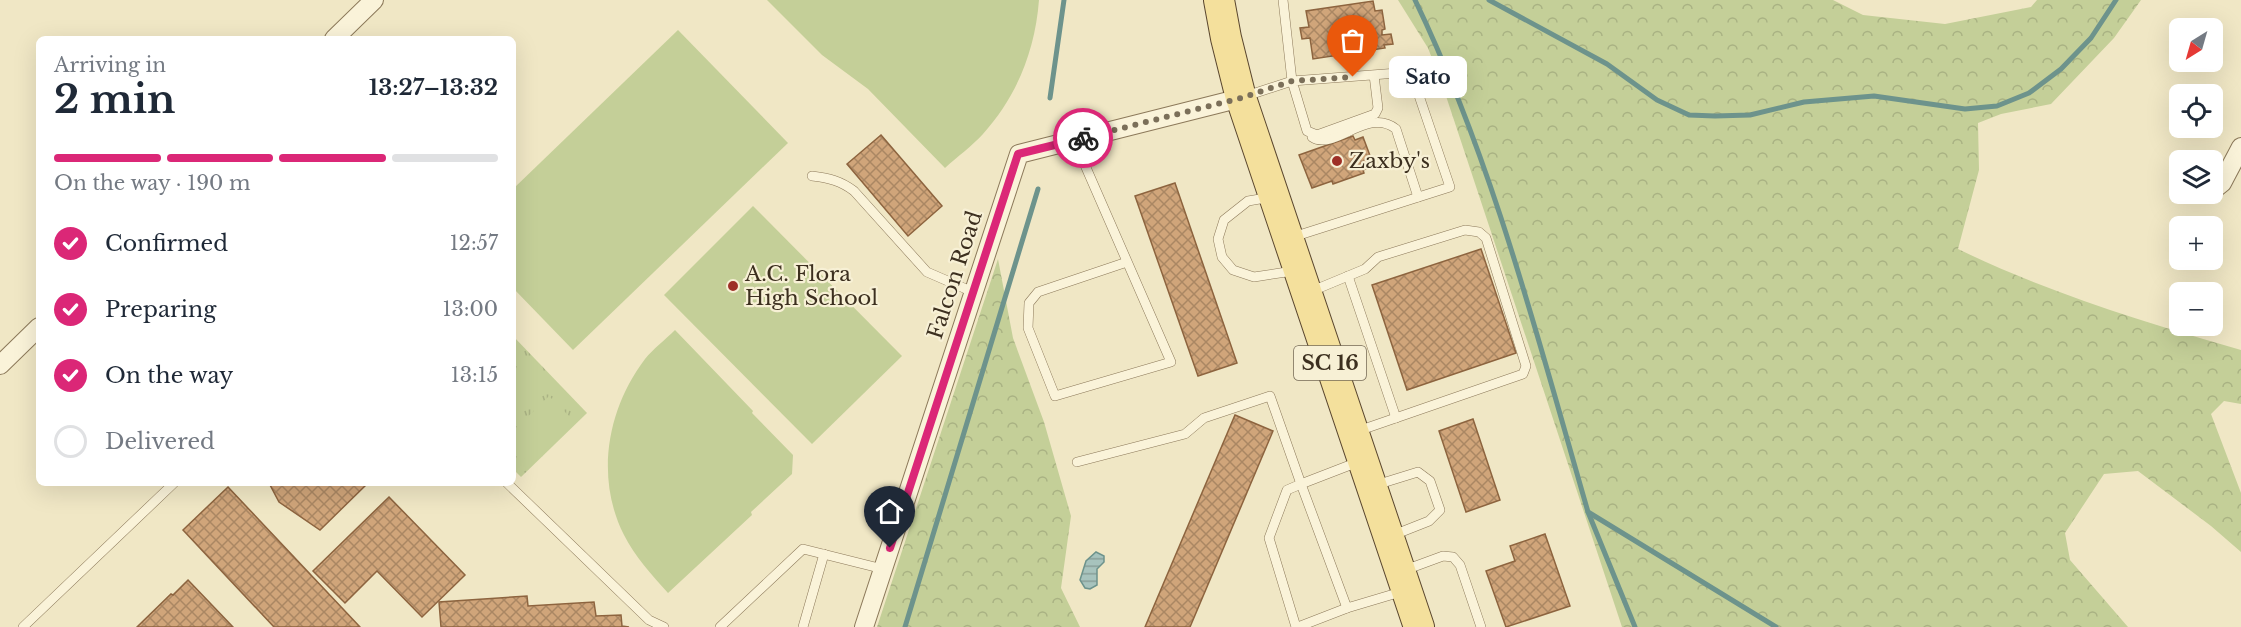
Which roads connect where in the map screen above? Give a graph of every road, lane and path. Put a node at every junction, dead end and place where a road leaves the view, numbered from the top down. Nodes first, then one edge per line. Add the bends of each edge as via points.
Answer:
1 (374, 0) edge
2 (1219, 0) edge
3 (1283, 0) edge
4 (337, 36) edge
5 (1374, 75) junction
6 (1292, 81) junction
7 (1241, 98) junction
8 (1307, 131) junction
9 (1074, 140) junction
10 (2241, 147) edge
11 (812, 176) dead end
12 (2223, 181) edge
13 (1274, 196) junction
14 (1418, 197) junction
15 (1288, 239) junction
16 (1127, 262) junction
17 (1348, 276) junction
18 (1303, 282) junction
19 (974, 292) junction
20 (36, 330) edge
21 (0, 365) edge
22 (1396, 418) junction
23 (1354, 432) junction
24 (1077, 462) dead end
25 (1367, 473) junction
26 (1300, 484) junction
27 (171, 486) edge
28 (510, 486) edge
29 (1389, 537) junction
30 (824, 554) junction
31 (883, 569) junction
32 (1403, 580) junction
33 (1347, 608) junction
34 (23, 627) edge
35 (664, 627) edge
36 (720, 627) edge
37 (803, 627) edge
38 (864, 627) edge
39 (1297, 627) edge
40 (1419, 627) edge
41 (1481, 627) edge

1 - 4 street
2 - 7 main road, SC 16
3 - 6 lane
5 - 6 lane
5 - 8 lane via 1376,114 1317,135
5 - 14 lane via 1411,72 1450,186
6 - 7 lane
6 - 8 lane
7 - 9 street, Falcon Road
7 - 13 main road, SC 16
8 - 14 lane via 1316,140 1325,140 1369,123 1390,123 1396,129
9 - 16 lane
9 - 19 street, Falcon Road via 1018,154
10 - 12 street
11 - 19 lane via 845,184 927,272
13 - 15 main road, SC 16
13 - 18 lane via 1248,201 1224,220 1218,239 1222,257 1233,270 1254,277
14 - 15 lane
15 - 18 main road, SC 16
16 - 16 lane via 1171,362 1055,396 1028,328 1029,303 1038,292
17 - 18 lane
17 - 22 lane
17 - 22 lane via 1365,269 1378,257 1465,230 1479,232 1486,238 1524,357 1523,374
18 - 23 main road, SC 16
19 - 31 street, Falcon Road
20 - 21 street
22 - 23 lane
23 - 25 main road, SC 16
24 - 26 lane via 1185,434 1204,418 1270,396
25 - 26 lane
25 - 29 main road, SC 16
25 - 29 lane via 1418,472 1430,481 1440,510 1429,521
26 - 33 lane
26 - 39 lane via 1287,490 1269,538
27 - 34 lane
28 - 35 lane via 649,620
29 - 32 main road, SC 16
30 - 31 lane
30 - 36 lane via 802,549
30 - 37 lane
31 - 38 street, Falcon Road
32 - 33 lane
32 - 40 main road, SC 16
32 - 41 lane via 1443,556 1453,557 1460,565
33 - 39 lane

